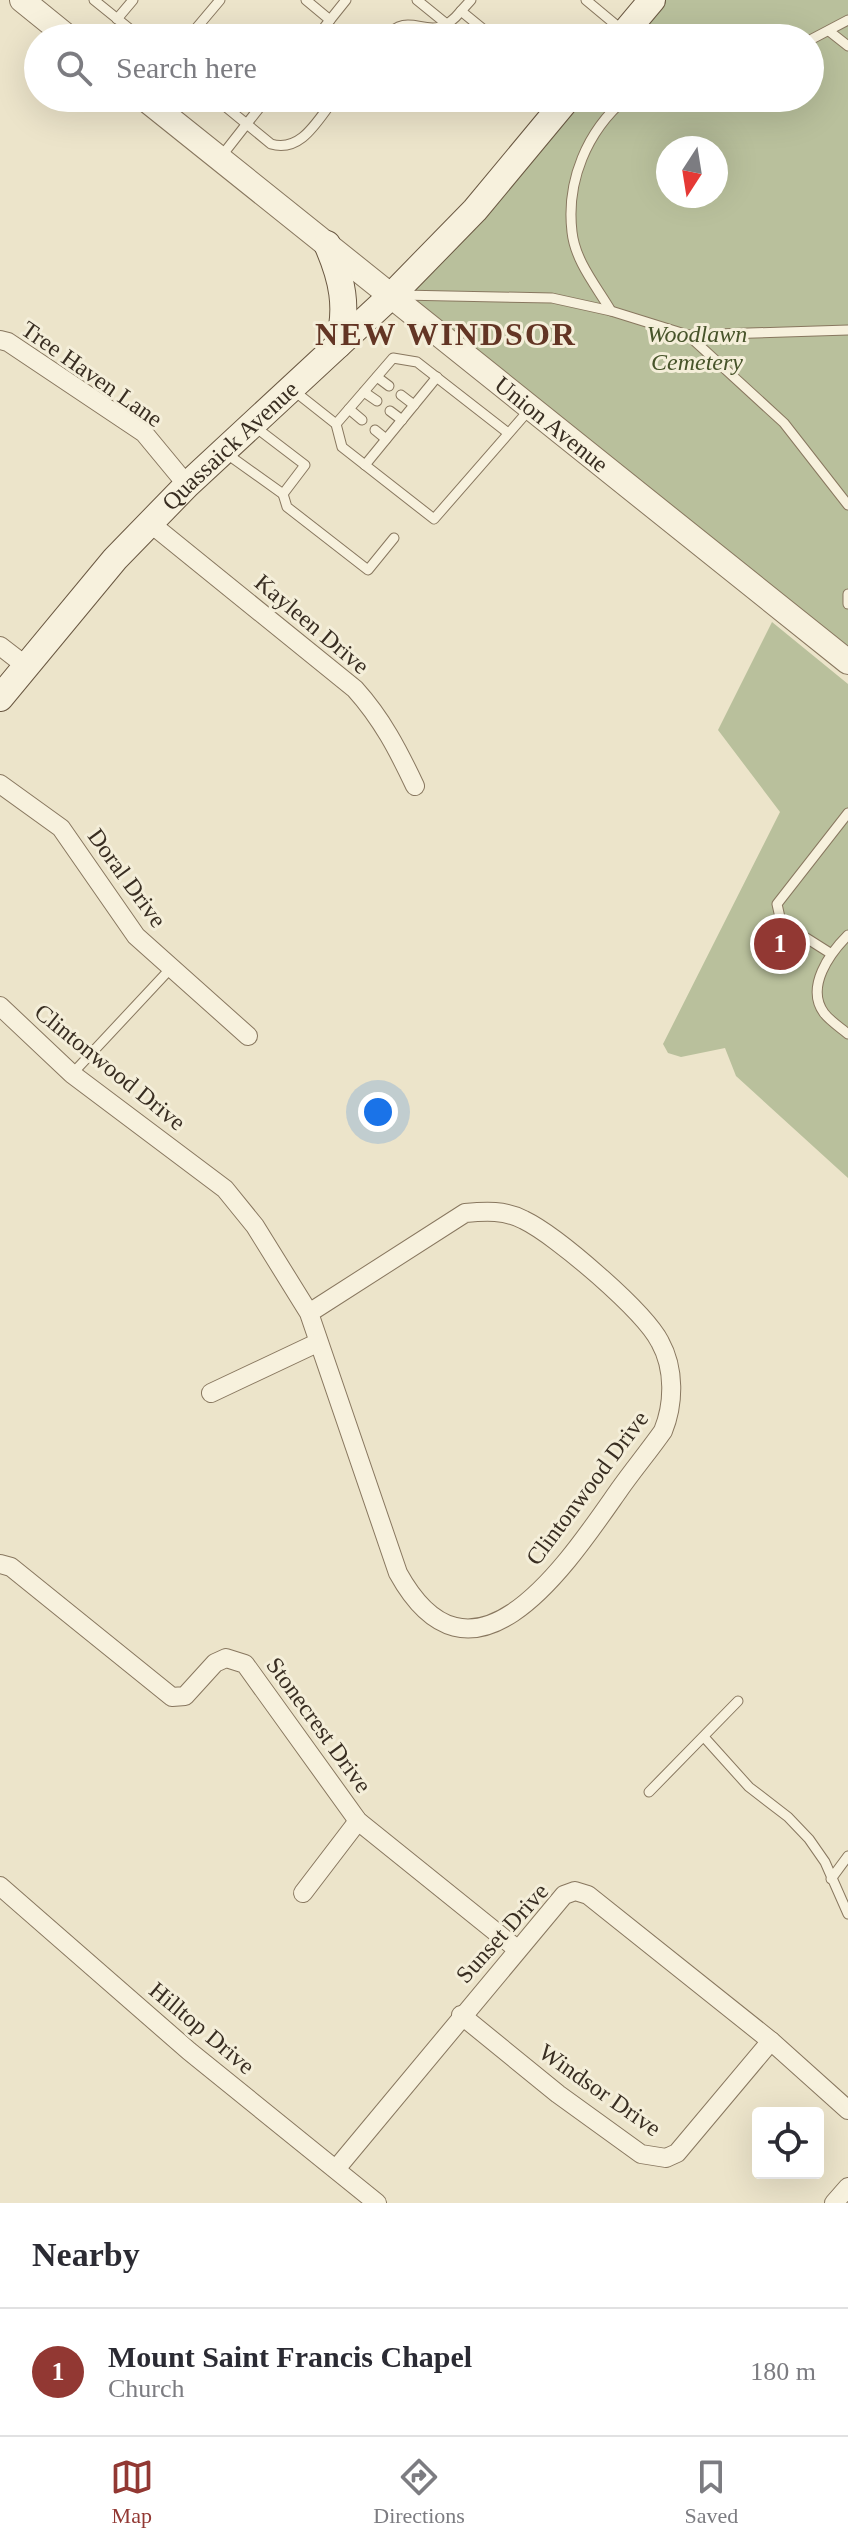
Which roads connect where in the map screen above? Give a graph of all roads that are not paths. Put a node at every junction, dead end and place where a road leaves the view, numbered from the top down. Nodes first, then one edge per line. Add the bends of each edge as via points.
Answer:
1 (22, 0) edge
2 (94, 0) edge
3 (133, 0) edge
4 (220, 0) edge
5 (306, 0) edge
6 (346, 0) edge
7 (417, 0) edge
8 (471, 0) edge
9 (586, 0) edge
10 (652, 0) edge
11 (461, 11) junction
12 (117, 19) junction
13 (330, 20) junction
14 (848, 20) edge
15 (52, 24) edge
16 (123, 24) edge
17 (200, 24) edge
18 (327, 24) edge
19 (447, 24) edge
20 (451, 24) edge
21 (477, 24) edge
22 (611, 24) edge
23 (631, 24) edge
24 (829, 31) junction
25 (824, 33) edge
26 (848, 46) edge
27 (162, 112) edge
28 (232, 112) edge
29 (256, 112) edge
30 (323, 112) edge
31 (556, 112) edge
32 (610, 112) edge
33 (247, 124) junction
34 (219, 158) junction
35 (327, 244) junction
36 (392, 295) junction
37 (611, 311) junction
38 (848, 330) edge
39 (688, 335) junction
40 (0, 340) edge
41 (338, 345) junction
42 (377, 377) junction
43 (437, 377) junction
44 (389, 386) dead end
45 (293, 390) junction
46 (364, 392) junction
47 (401, 395) dead end
48 (377, 401) dead end
49 (414, 405) junction
50 (532, 407) junction
51 (349, 409) junction
52 (390, 411) dead end
53 (362, 420) dead end
54 (402, 420) junction
55 (336, 424) junction
56 (254, 425) junction
57 (375, 430) dead end
58 (508, 433) junction
59 (386, 439) junction
60 (224, 452) junction
61 (365, 465) junction
62 (187, 485) junction
63 (283, 494) junction
64 (848, 505) edge
65 (150, 523) junction
66 (394, 538) dead end
67 (848, 594) edge
68 (848, 604) edge
69 (0, 646) edge
70 (848, 662) edge
71 (26, 666) junction
72 (0, 698) edge
73 (0, 784) edge
74 (415, 786) dead end
75 (848, 813) edge
76 (848, 935) edge
77 (830, 953) junction
78 (171, 968) junction
79 (0, 1006) edge
80 (848, 1034) edge
81 (248, 1036) dead end
82 (72, 1074) junction
83 (309, 1313) junction
84 (317, 1343) junction
85 (211, 1393) dead end
86 (0, 1564) edge
87 (738, 1701) dead end
88 (704, 1737) junction
89 (649, 1792) dead end
90 (358, 1821) junction
91 (848, 1856) edge
92 (831, 1879) junction
93 (0, 1886) edge
94 (303, 1893) dead end
95 (848, 1914) edge
96 (517, 1949) junction
97 (461, 2015) junction
98 (771, 2041) junction
99 (848, 2110) edge
100 (336, 2169) junction
101 (848, 2187) edge
102 (377, 2203) edge
103 (834, 2203) edge

1 - 15 street
2 - 12 lane
3 - 12 lane
4 - 17 lane
5 - 13 lane
6 - 13 lane
7 - 19 lane
8 - 11 lane
9 - 22 lane
10 - 23 main road
11 - 20 lane
11 - 21 lane
12 - 16 lane
13 - 18 lane
14 - 24 lane
24 - 25 lane
24 - 26 lane
27 - 34 street, Union Avenue
28 - 33 lane
29 - 33 lane
30 - 33 lane via 292,147 271,144
31 - 36 main road, Quassaick Avenue via 475,210
32 - 37 lane via 575,175 572,233 581,261
33 - 34 lane
34 - 35 street, Union Avenue
35 - 36 street, Union Avenue
35 - 41 main road via 344,299
36 - 37 lane via 552,298
36 - 41 main road, Quassaick Avenue
36 - 50 street, Union Avenue
37 - 39 lane
38 - 39 lane
39 - 64 lane via 784,423
40 - 62 street, Tree Haven Lane via 144,433
41 - 45 main road, Quassaick Avenue
42 - 43 lane via 393,358 417,362
42 - 44 lane
42 - 46 lane
43 - 49 lane
43 - 58 lane
45 - 55 lane
45 - 56 main road, Quassaick Avenue
46 - 48 lane
46 - 51 lane
47 - 49 lane
49 - 54 lane
50 - 58 lane
50 - 70 street, Union Avenue
51 - 53 lane
51 - 55 lane
52 - 54 lane
54 - 59 lane
55 - 61 lane via 342,447
56 - 60 main road, Quassaick Avenue
56 - 63 lane via 305,465
57 - 59 lane
58 - 61 lane via 434,519
59 - 61 lane
60 - 62 main road, Quassaick Avenue
60 - 63 lane
62 - 65 main road, Quassaick Avenue
63 - 66 lane via 287,507 368,570
65 - 71 main road, Quassaick Avenue
65 - 74 street, Kayleen Drive via 355,689 393,738
67 - 68 lane
69 - 71 street
71 - 72 main road, Quassaick Avenue
73 - 78 street, Doral Drive via 61,828 136,936
75 - 77 lane via 777,904 781,922
76 - 77 lane
77 - 80 lane via 817,983 822,1012
78 - 81 street, Doral Drive
78 - 82 lane
79 - 82 street, Clintonwood Drive
82 - 83 street, Clintonwood Drive via 225,1189 255,1226
83 - 84 street, Clintonwood Drive
83 - 84 street, Clintonwood Drive via 465,1213 494,1210 524,1220 630,1305 660,1342 671,1377 671,1412 663,1431 592,1529 513,1616 480,1630 445,1625 423,1611 398,1573
84 - 85 street
86 - 90 street, Stonecrest Drive via 11,1567 172,1697 185,1696 226,1658 245,1664
87 - 88 lane
88 - 89 lane
88 - 92 lane via 749,1787 809,1839
90 - 94 street
90 - 96 street, Stonecrest Drive
91 - 92 lane
92 - 95 lane
93 - 100 street, Hilltop Drive via 189,2051
96 - 97 street, Sunset Drive
96 - 98 street, Sunset Drive via 564,1895 588,1895
97 - 98 street, Windsor Drive via 558,2094 641,2154 656,2158 677,2153
97 - 100 street, Sunset Drive
98 - 99 street, Sunset Drive
100 - 102 street, Hilltop Drive
101 - 103 street

